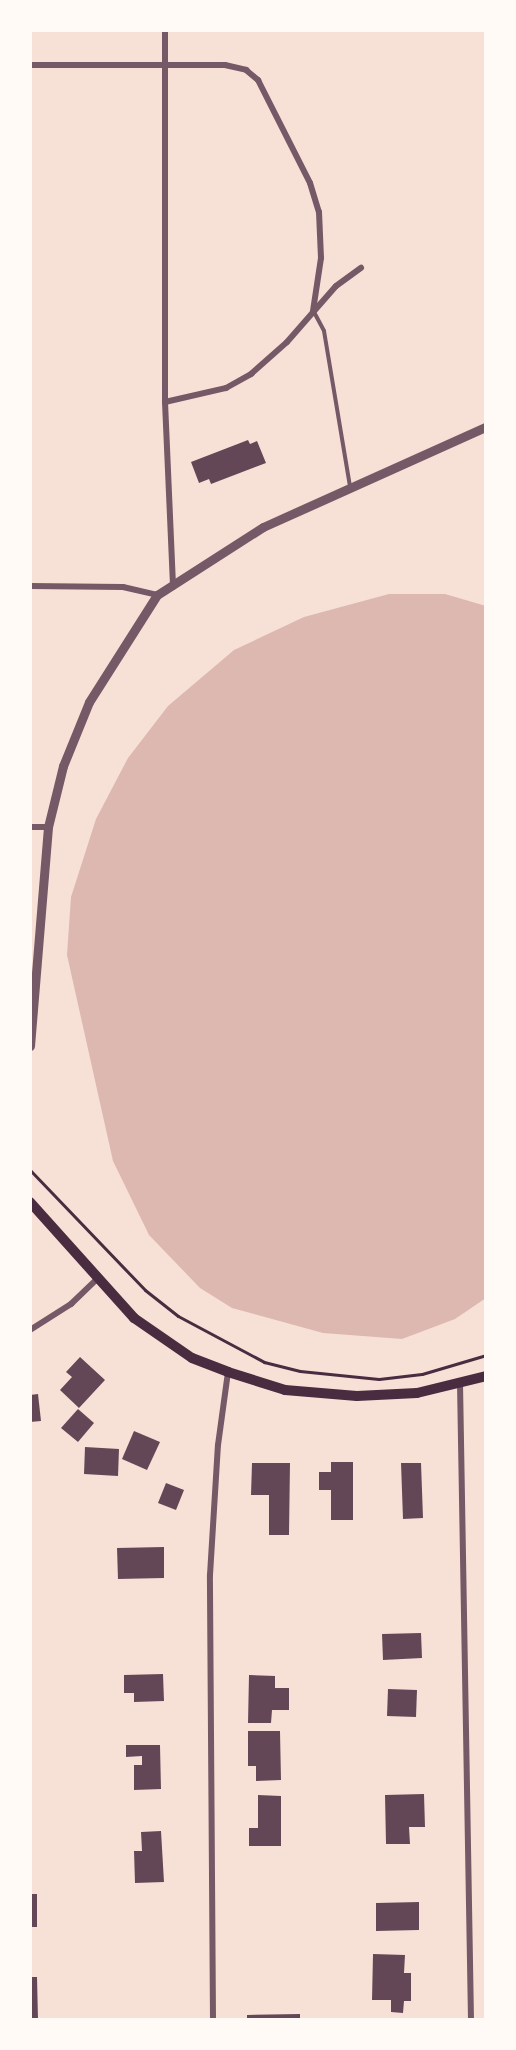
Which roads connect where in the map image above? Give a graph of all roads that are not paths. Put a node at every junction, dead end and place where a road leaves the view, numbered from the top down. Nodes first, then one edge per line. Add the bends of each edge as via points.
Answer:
1 (165, 30) edge
2 (30, 65) edge
3 (166, 65) junction
4 (361, 268) dead end
5 (313, 311) junction
6 (165, 402) junction
7 (486, 427) edge
8 (350, 490) junction
9 (30, 586) edge
10 (173, 587) junction
11 (157, 595) junction
12 (30, 827) edge
13 (48, 827) junction
14 (30, 1046) edge
15 (30, 1202) edge
16 (98, 1278) junction
17 (30, 1330) edge
18 (228, 1372) junction
19 (486, 1376) edge
20 (460, 1383) junction
21 (213, 2020) edge
22 (471, 2020) edge

1 - 3 street
2 - 3 street
3 - 5 street via 246,70 258,80 319,212 321,258
3 - 6 street
4 - 5 street via 336,286
5 - 6 street via 251,374 226,388
5 - 8 lane via 324,331
6 - 10 street
7 - 8 street
8 - 10 street via 263,527
9 - 11 street via 123,587
10 - 11 street
11 - 13 street via 89,702 63,766
12 - 13 street
13 - 14 street
15 - 16 main road
16 - 17 street via 71,1304
16 - 18 main road via 134,1318 161,1338 192,1358
18 - 20 main road via 285,1390 357,1396 417,1393
18 - 21 street via 218,1445 210,1575
19 - 20 main road
20 - 22 street

